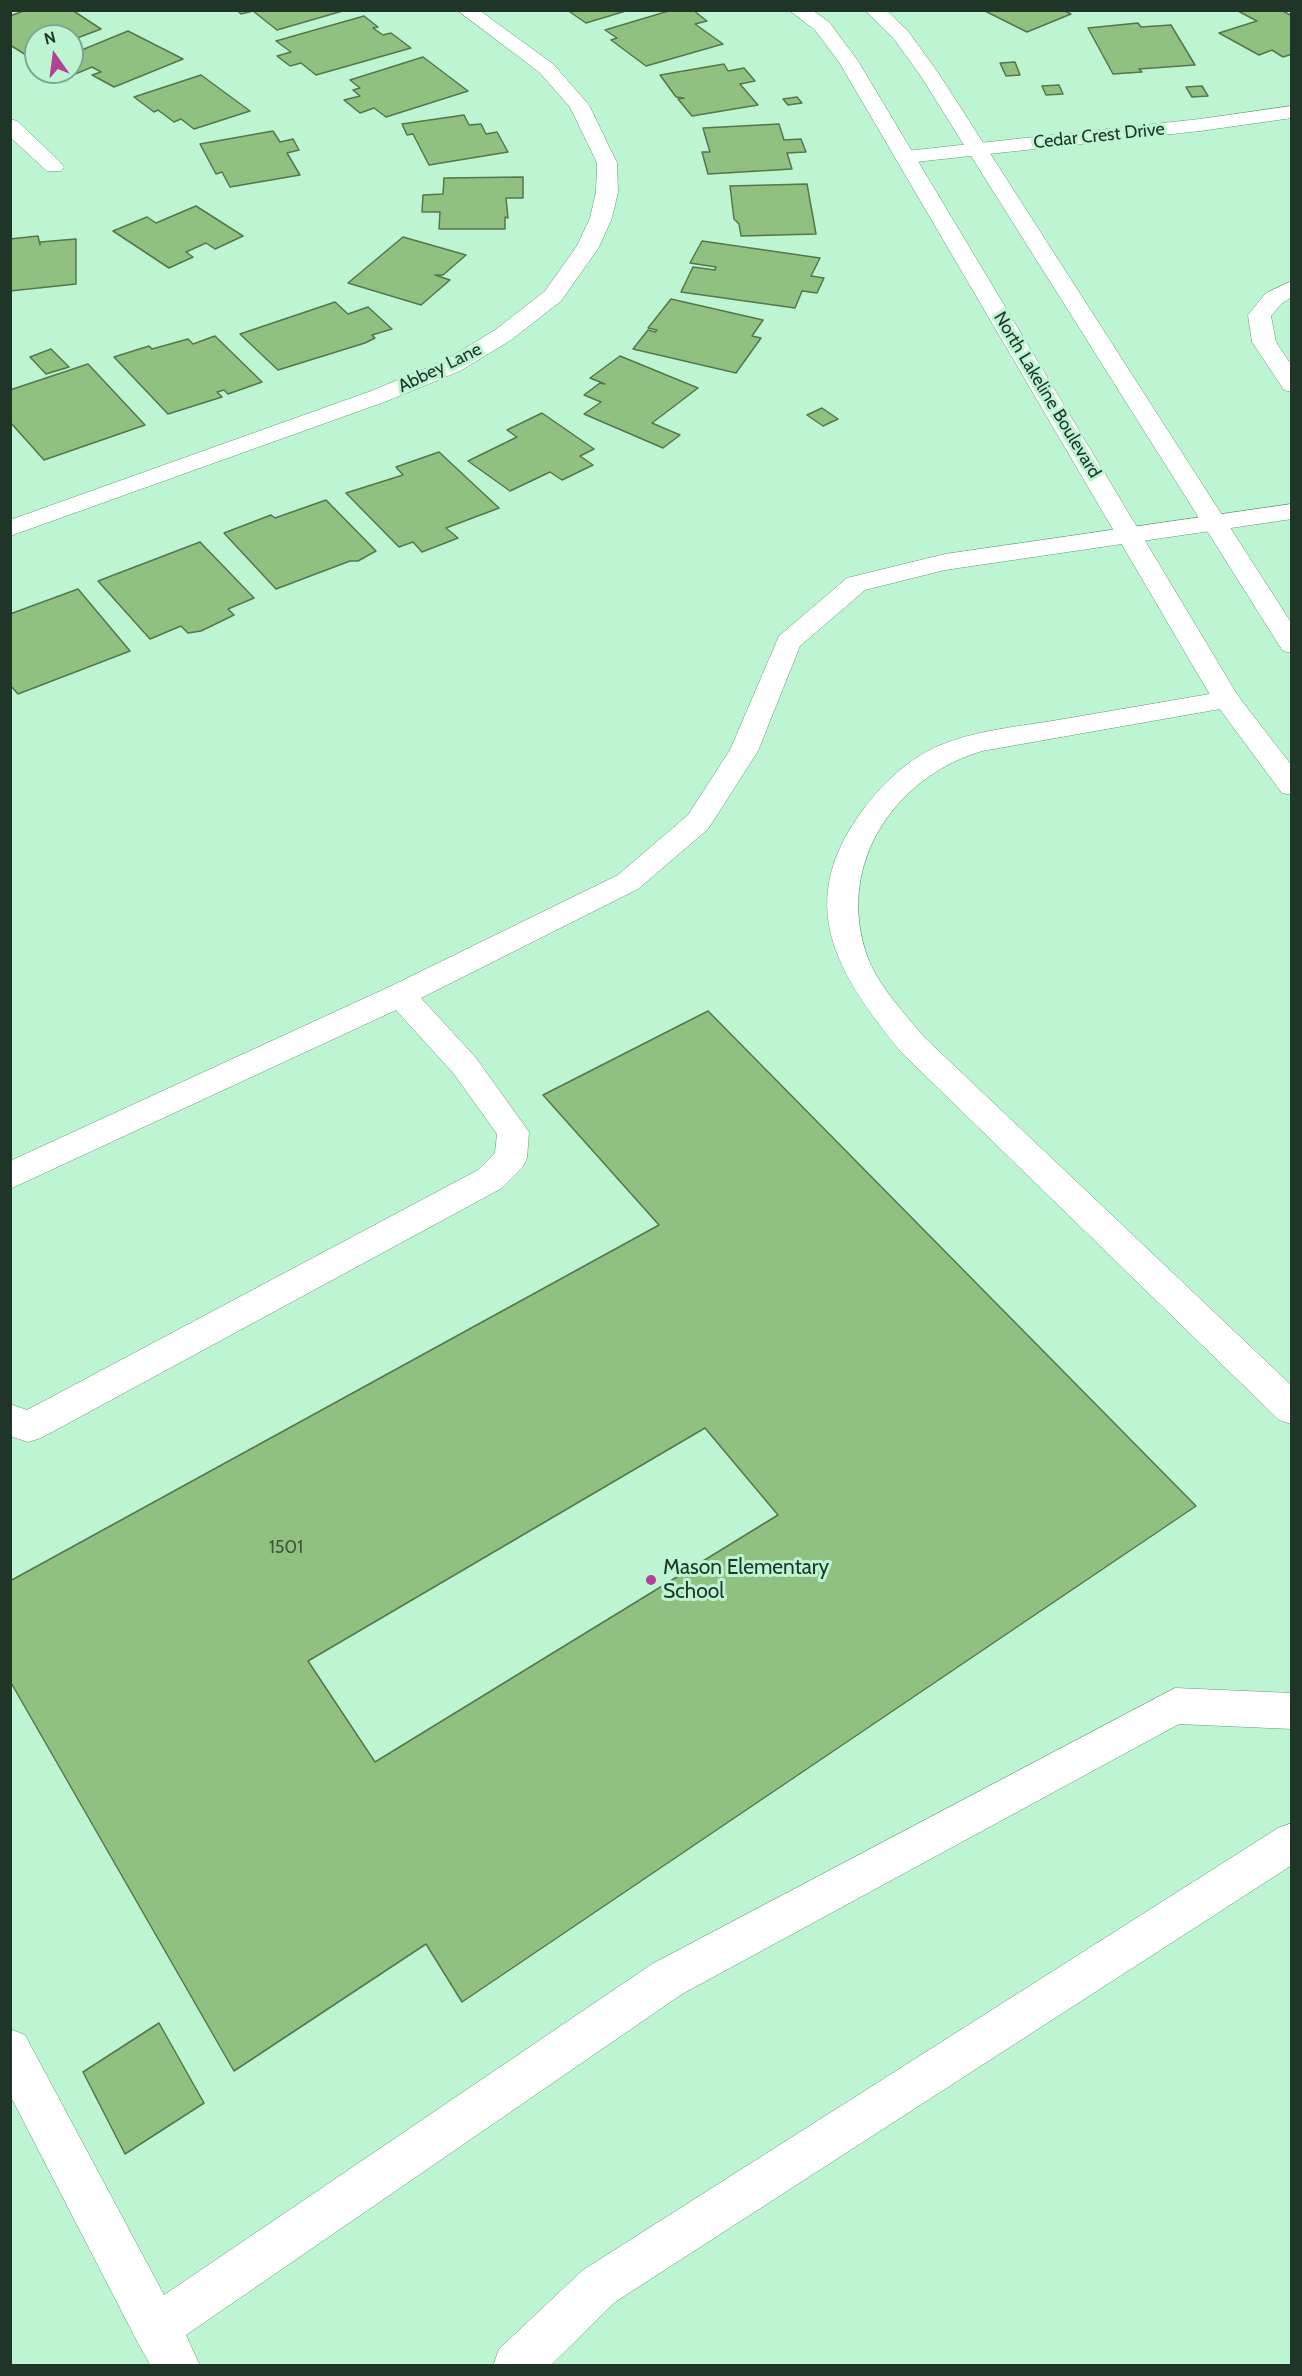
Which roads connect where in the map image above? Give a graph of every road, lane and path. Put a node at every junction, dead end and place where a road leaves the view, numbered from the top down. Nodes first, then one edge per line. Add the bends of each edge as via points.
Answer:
1 (466, 10) edge
2 (798, 10) edge
3 (874, 10) edge
4 (1292, 112) edge
5 (10, 125) edge
6 (978, 150) junction
7 (906, 157) junction
8 (54, 167) dead end
9 (1292, 288) edge
10 (1292, 385) edge
11 (1292, 511) edge
12 (1216, 524) junction
13 (10, 529) edge
14 (1130, 536) junction
15 (1292, 645) edge
16 (1227, 700) junction
17 (1292, 786) edge
18 (400, 995) junction
19 (10, 1176) edge
20 (1292, 1408) edge
21 (10, 1419) edge
22 (1292, 1711) edge
23 (1292, 1842) edge
24 (10, 2050) edge
25 (166, 2347) edge
26 (516, 2366) edge

1 - 13 main road, Abbey Lane via 546,68 579,105 607,164 607,192 601,218 588,247 553,296 503,335 452,366
2 - 7 main road, North Lakeline Boulevard via 822,26 848,61
3 - 6 main road via 901,35
4 - 6 main road, Cedar Crest Drive
5 - 8 main road
6 - 7 main road, Cedar Crest Drive
6 - 12 main road
7 - 14 main road, North Lakeline Boulevard
9 - 10 main road via 1274,298 1259,315 1264,342
11 - 12 main road
12 - 14 main road
12 - 15 main road
14 - 16 main road, North Lakeline Boulevard
14 - 18 main road via 945,562 856,584 788,642 744,751 698,822 628,882
16 - 17 main road, North Lakeline Boulevard
16 - 20 main road via 981,742 949,751 923,765 864,826 848,858 842,896 855,962 879,1004 914,1045
18 - 19 main road
18 - 21 main road via 465,1066 513,1132 511,1158 490,1179 28,1427
22 - 25 main road via 1175,1706 678,1973
23 - 26 main road via 599,2286
24 - 25 main road

